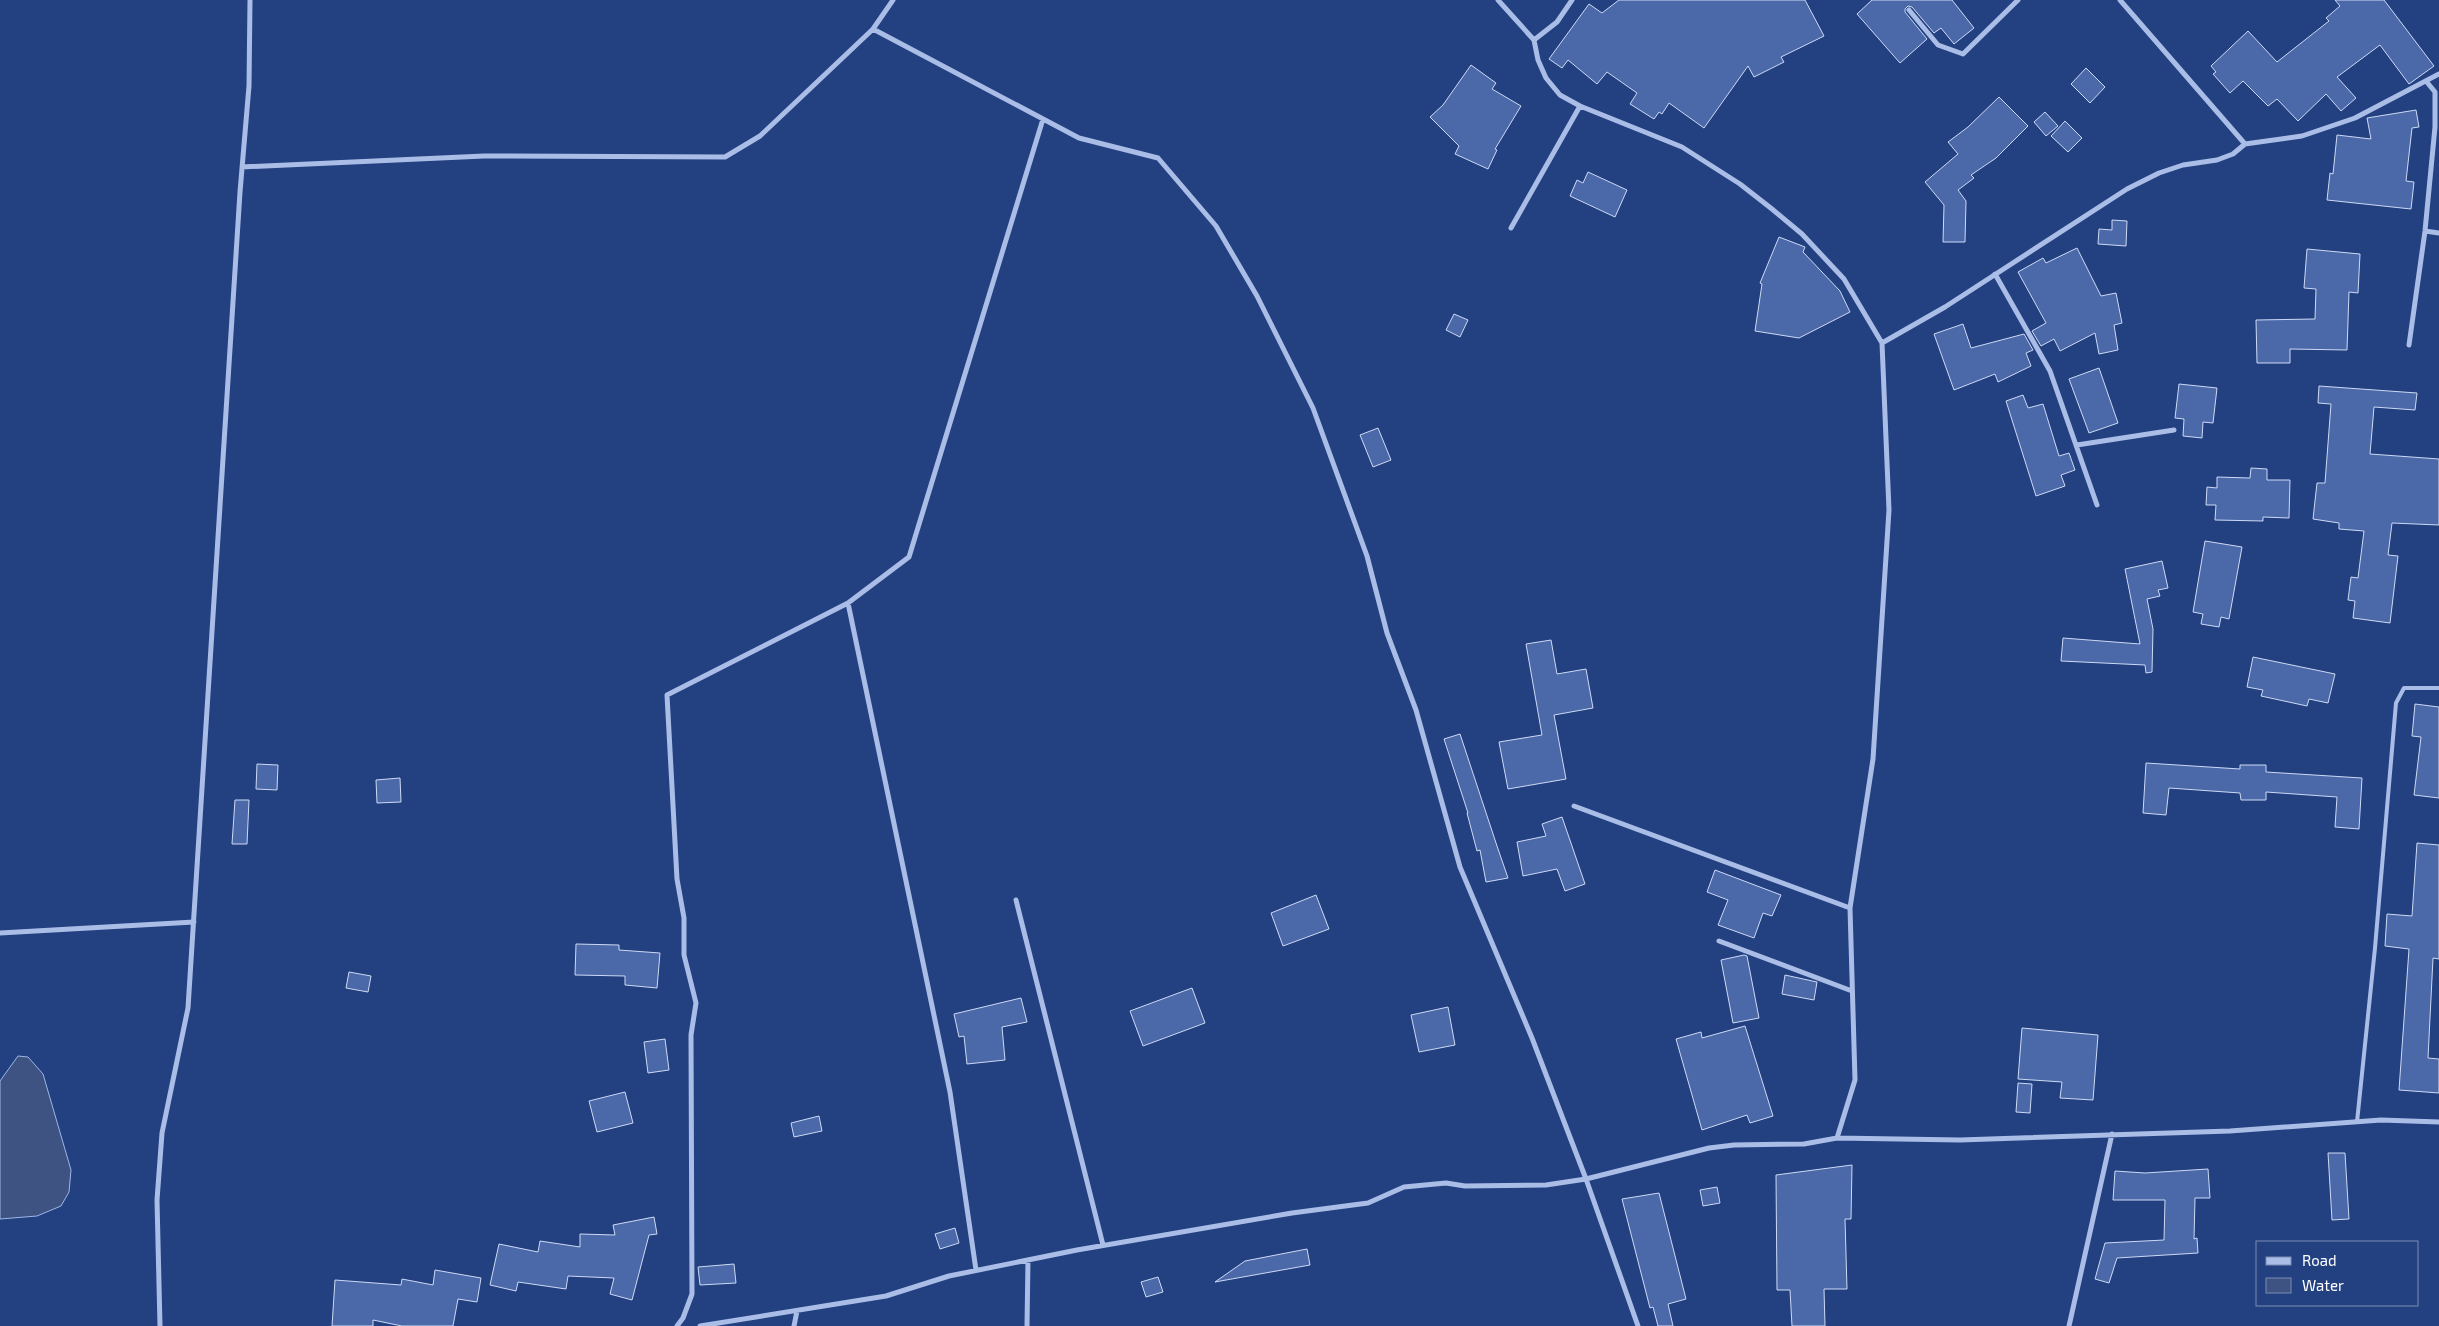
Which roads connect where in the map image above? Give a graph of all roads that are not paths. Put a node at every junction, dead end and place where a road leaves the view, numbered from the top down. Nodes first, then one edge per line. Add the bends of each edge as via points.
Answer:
1 (250, 0) edge
2 (893, 0) edge
3 (1498, 0) edge
4 (1572, 0) edge
5 (2018, 0) edge
6 (2120, 0) edge
7 (1909, 10) dead end
8 (873, 29) junction
9 (1534, 40) junction
10 (2439, 74) edge
11 (2426, 81) junction
12 (1580, 106) junction
13 (1044, 119) junction
14 (2245, 144) junction
15 (242, 167) junction
16 (1512, 228) dead end
17 (2425, 231) junction
18 (2439, 233) edge
19 (1995, 274) junction
20 (1882, 343) junction
21 (2409, 345) dead end
22 (2174, 430) dead end
23 (2077, 445) junction
24 (2096, 504) dead end
25 (848, 603) junction
26 (2439, 688) edge
27 (1574, 806) dead end
28 (1016, 900) dead end
29 (1850, 908) junction
30 (194, 922) junction
31 (0, 932) edge
32 (1719, 941) dead end
33 (1852, 990) junction
34 (2357, 1122) junction
35 (2439, 1122) edge
36 (2112, 1134) junction
37 (1837, 1138) junction
38 (1586, 1179) junction
39 (1103, 1245) junction
40 (1028, 1260) junction
41 (976, 1270) junction
42 (797, 1311) junction
43 (160, 1326) edge
44 (677, 1326) edge
45 (700, 1326) edge
46 (794, 1326) edge
47 (1027, 1326) edge
48 (1638, 1326) edge
49 (2069, 1326) edge

1 - 15 street via 249,86
2 - 8 street
3 - 9 street
4 - 9 street via 1557,22
5 - 7 street via 1963,54 1938,45
6 - 14 street
8 - 13 street
8 - 15 street via 760,136 724,157 484,156
9 - 12 street via 1546,78 1560,95
10 - 11 street
11 - 14 street via 2355,118 2302,136
11 - 17 street via 2435,92 2437,101
12 - 16 street
12 - 20 street via 1682,147 1772,209 1802,234 1844,279
13 - 25 street via 909,557
13 - 38 street via 1079,138 1158,158 1216,226 1276,334 1313,408 1367,556 1387,633 1416,710 1460,867 1532,1038
14 - 19 street via 2233,154 2217,160 2183,164 2127,189
15 - 30 street
17 - 18 street
17 - 21 street
19 - 20 street
19 - 23 street via 2050,371
20 - 29 street via 1889,510 1873,759
22 - 23 street
23 - 24 street
25 - 41 street via 950,1092
25 - 44 street via 667,694 684,955 696,1003 691,1035 692,1294
26 - 34 lane via 2404,688 2396,703
27 - 29 street
28 - 39 street
29 - 33 street
30 - 31 street
30 - 43 street via 188,1008 162,1134 157,1200
32 - 33 street
33 - 37 street via 1855,1080
34 - 35 street
34 - 36 street via 2276,1130
36 - 37 street via 1960,1140
36 - 49 street
37 - 38 street via 1804,1144 1709,1148
38 - 39 street via 1546,1184 1424,1184 1404,1188 1368,1203
38 - 48 street
39 - 40 street
40 - 41 street
40 - 47 street
41 - 42 street via 886,1296
42 - 45 street
42 - 46 street

